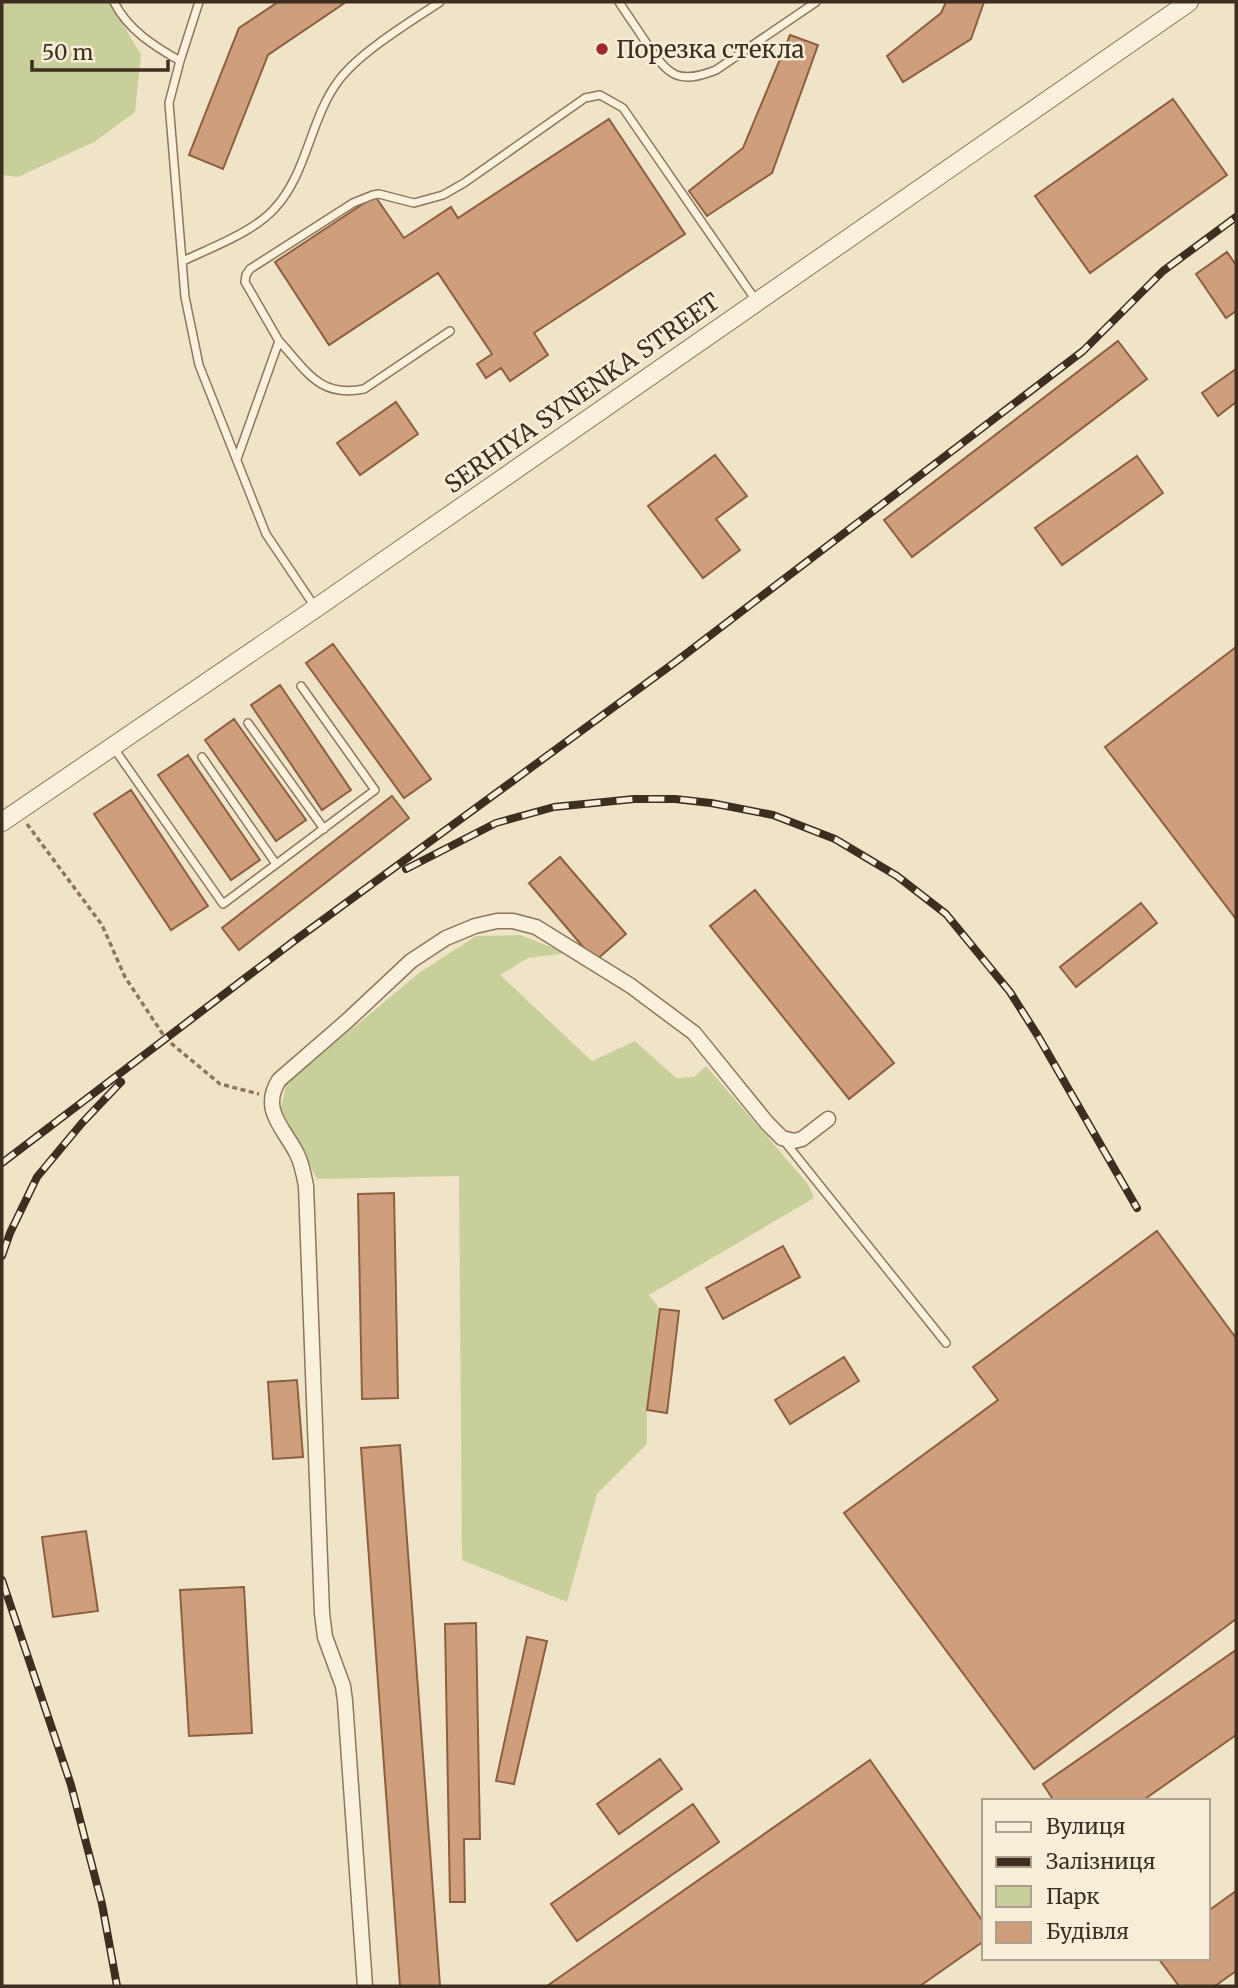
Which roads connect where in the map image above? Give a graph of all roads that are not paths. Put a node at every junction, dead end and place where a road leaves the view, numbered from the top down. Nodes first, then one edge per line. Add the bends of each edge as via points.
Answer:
1 (114, 2) edge
2 (199, 2) edge
3 (440, 2) edge
4 (619, 2) edge
5 (816, 2) edge
6 (1189, 2) edge
7 (180, 61) junction
8 (183, 261) junction
9 (757, 302) junction
10 (450, 331) dead end
11 (279, 341) junction
12 (237, 459) junction
13 (316, 608) junction
14 (301, 686) dead end
15 (248, 723) dead end
16 (113, 746) junction
17 (202, 757) dead end
18 (2, 822) edge
19 (324, 829) junction
20 (276, 864) junction
21 (828, 1119) dead end
22 (782, 1138) junction
23 (946, 1343) dead end
24 (365, 1986) edge

1 - 7 lane via 132,28
2 - 7 lane
3 - 8 lane via 351,65 338,81 289,190 274,209 251,227
4 - 5 lane via 662,66 687,78 716,70
6 - 9 street, SERHIYA SYNENKA STREET
7 - 8 lane via 169,103
8 - 12 lane via 199,365
9 - 11 lane via 623,108 600,95 585,98 443,195 414,203 373,195 257,263 245,282
9 - 13 street, SERHIYA SYNENKA STREET
10 - 11 lane via 364,389 349,392 319,384
11 - 12 lane
12 - 13 lane via 267,534
13 - 16 street, SERHIYA SYNENKA STREET
14 - 19 lane via 375,790
15 - 19 lane
16 - 18 street, SERHIYA SYNENKA STREET
16 - 20 lane via 223,904
17 - 20 lane
19 - 20 lane
21 - 22 street via 802,1139
22 - 23 lane
22 - 24 street via 694,1033 631,986 536,927 513,921 475,926 411,961 272,1090 271,1109 297,1155 306,1186 321,1602 325,1637 345,1701

